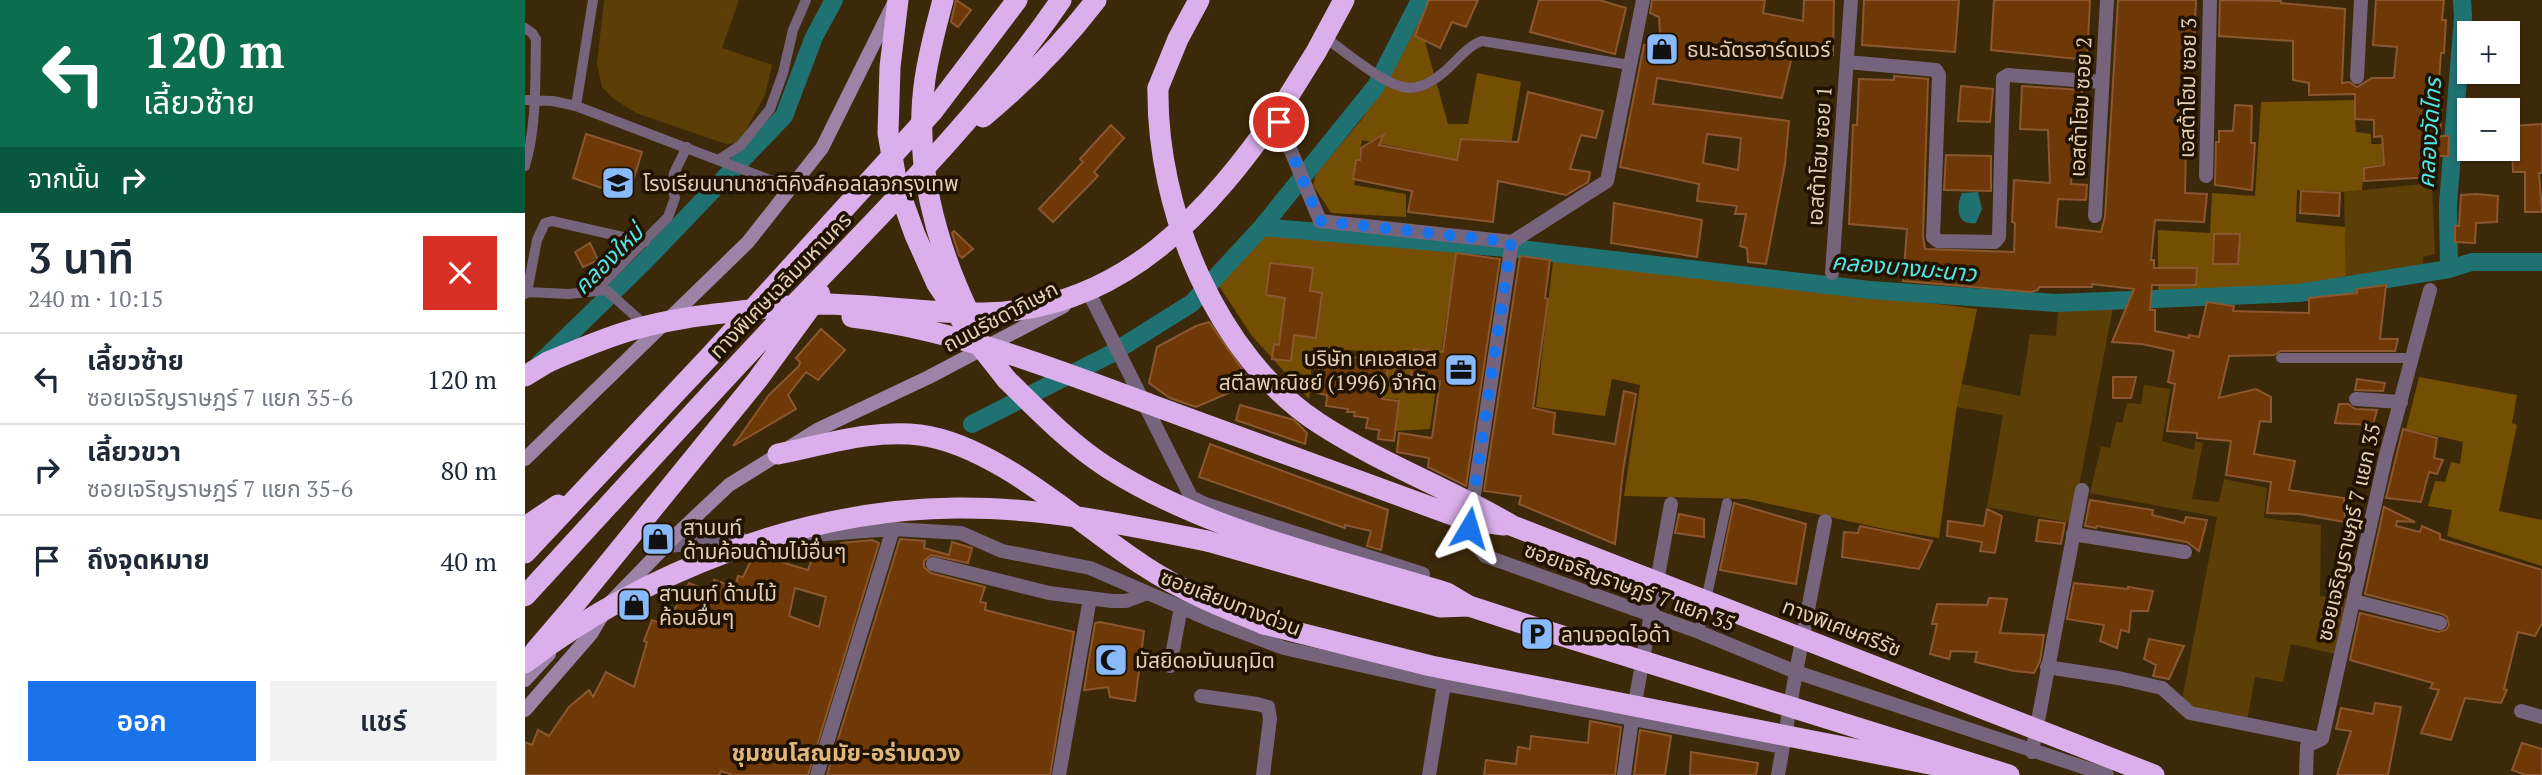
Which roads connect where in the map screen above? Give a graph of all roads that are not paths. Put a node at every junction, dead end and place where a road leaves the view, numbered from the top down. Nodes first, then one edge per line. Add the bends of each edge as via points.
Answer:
1 (593, 0) edge
2 (806, 0) edge
3 (883, 0) edge
4 (897, 0) edge
5 (943, 0) edge
6 (1017, 0) edge
7 (1061, 0) edge
8 (1096, 0) edge
9 (1184, 0) edge
10 (1199, 0) edge
11 (1344, 0) edge
12 (1353, 0) edge
13 (1643, 0) edge
14 (1851, 0) edge
15 (2106, 0) edge
16 (2210, 0) edge
17 (2361, 0) edge
18 (525, 28) edge
19 (1331, 42) junction
20 (1847, 62) junction
21 (1630, 65) junction
22 (2357, 78) dead end
23 (2102, 82) junction
24 (1158, 88) junction
25 (530, 100) edge
26 (576, 106) junction
27 (1279, 122) junction
28 (888, 133) junction
29 (687, 147) junction
30 (721, 159) junction
31 (930, 161) junction
32 (525, 166) edge
33 (2206, 176) dead end
34 (791, 188) junction
35 (2095, 216) dead end
36 (862, 235) junction
37 (645, 242) junction
38 (1510, 248) junction
39 (1832, 272) dead end
40 (601, 290) junction
41 (2430, 290) dead end
42 (526, 293) edge
43 (1089, 293) junction
44 (735, 312) junction
45 (655, 334) junction
46 (2281, 358) dead end
47 (2413, 358) junction
48 (525, 374) edge
49 (1007, 380) junction
50 (2356, 399) dead end
51 (2401, 402) junction
52 (778, 454) junction
53 (525, 459) edge
54 (2082, 489) dead end
55 (579, 494) junction
56 (1727, 503) dead end
57 (1671, 504) dead end
58 (1825, 521) dead end
59 (1513, 526) junction
60 (525, 527) edge
61 (893, 529) junction
62 (2073, 534) junction
63 (665, 547) junction
64 (525, 552) edge
65 (2185, 552) dead end
66 (933, 564) dead end
67 (1423, 574) dead end
68 (1148, 593) junction
69 (525, 596) edge
70 (1090, 598) junction
71 (2354, 601) junction
72 (609, 604) junction
73 (1469, 606) junction
74 (1181, 607) junction
75 (1651, 615) junction
76 (2440, 623) dead end
77 (1699, 632) junction
78 (525, 663) edge
79 (1170, 666) dead end
80 (2047, 667) junction
81 (1795, 672) junction
82 (525, 680) edge
83 (1444, 684) junction
84 (1201, 696) dead end
85 (525, 709) edge
86 (2521, 711) dead end
87 (2542, 717) edge
88 (1632, 719) junction
89 (2322, 739) junction
90 (1783, 747) junction
91 (2032, 752) junction
92 (817, 775) edge
93 (1059, 775) edge
94 (1262, 775) edge
95 (1429, 775) edge
96 (1625, 775) edge
97 (1779, 775) edge
98 (1986, 775) edge
99 (2009, 775) edge
100 (2107, 775) edge
101 (2154, 775) edge
102 (2306, 775) edge

1 - 26 lane
2 - 30 lane via 770,109 741,145
3 - 28 highway, bridge via 881,58
4 - 28 highway, bridge
4 - 34 main road via 822,148
5 - 49 highway, bridge via 924,81 926,179 952,276
6 - 55 highway, ทางพิเศษเฉลิมมหานคร via 933,111
7 - 31 highway, ทางพิเศษเฉลิมมหานคร
8 - 31 highway via 1039,67
9 - 24 highway via 1162,53
10 - 24 highway
11 - 44 highway, bridge via 1310,63 1236,171 1171,239 1112,278 1065,298 1005,312 821,304
12 - 19 main road, ถนนรัชดาภิเษก
13 - 21 street
14 - 20 street, เอสต้าโฮม ซอย 1
15 - 23 street, เอสต้าโฮม ซอย 2
16 - 33 street, เอสต้าโฮม ซอย 3
17 - 22 street
18 - 25 lane via 536,39
19 - 21 lane via 1394,85 1410,88 1441,75 1482,41
19 - 27 main road, ถนนรัชดาภิเษก
20 - 23 street via 1936,70 1939,75 1933,237 1938,241 1995,242 1999,237 2003,78
20 - 39 street, เอสต้าโฮม ซอย 1
21 - 38 street via 1607,181
23 - 35 street, เอสต้าโฮม ซอย 2
24 - 59 highway, bridge via 1163,159 1188,246 1217,310 1261,372 1319,424
25 - 26 lane
25 - 32 lane via 530,150
26 - 29 lane
27 - 38 street via 1317,217 1324,223
27 - 43 main road, ถนนรัชดาภิเษก via 1218,192 1147,253
28 - 49 highway, bridge via 897,185 926,262 952,308
29 - 30 lane
29 - 37 lane via 674,173 673,207
30 - 34 lane
31 - 36 highway, ทางพิเศษเฉลิมมหานคร
34 - 45 main road via 748,242
36 - 69 highway, ทางพิเศษเฉลิมมหานคร
36 - 78 highway via 758,379
37 - 40 lane
37 - 42 lane via 545,223
38 - 75 street, ซอยเจริญราษฎร์ 7 แยก 35 via 1469,528 1485,556
40 - 42 lane
40 - 45 lane
41 - 47 street, ซอยเจริญราษฎร์ 7 แยก 35
43 - 52 main road, ถนนรัชดาภิเษก
43 - 67 street via 1183,485 1196,500
44 - 48 highway, bridge via 634,329
44 - 59 highway, bridge via 801,312 865,319 973,343 1466,520
45 - 53 main road
46 - 47 lane
47 - 51 street, ซอยเจริญราษฎร์ 7 แยก 35
49 - 73 highway via 1072,442 1107,467 1197,515 1447,593
50 - 51 street
51 - 71 street, ซอยเจริญราษฎร์ 7 แยก 35
52 - 63 main road, ถนนรัชดาภิเษก via 729,485
52 - 98 highway, bridge via 879,433 964,446 1038,490 1190,594 1264,624 1431,666
54 - 62 street
55 - 60 highway
55 - 64 highway, ทางพิเศษเฉลิมมหานคร
56 - 77 lane
57 - 75 street
58 - 81 street
59 - 101 highway, ทางพิเศษศรีรัช, bridge
61 - 63 street, ซอยเลียบทางด่วน
61 - 68 street, ซอยเลียบทางด่วน via 961,533 1002,551 1090,568
61 - 92 street
62 - 65 street
62 - 80 street
63 - 72 main road, ถนนรัชดาภิเษก
66 - 70 street via 1049,593
68 - 70 street via 1126,601
68 - 74 street, ซอยเลียบทางด่วน
70 - 93 street
71 - 76 street
71 - 89 street, ซอยเจริญราษฎร์ 7 แยก 35
72 - 82 main road, ถนนรัชดาภิเษก via 580,621
72 - 85 main road, ถนนรัชดาภิเษก via 591,634
73 - 78 highway, bridge via 1440,607 1207,541 1111,521 1035,511 955,508 826,523 738,548 620,602
73 - 99 highway, bridge
74 - 79 street
74 - 83 street, ซอยเลียบทางด่วน via 1284,648
75 - 77 street, ซอยเจริญราษฎร์ 7 แยก 35
75 - 88 street
77 - 81 street, ซอยเจริญราษฎร์ 7 แยก 35
80 - 89 street via 2162,688 2190,713
80 - 91 street
81 - 90 street
81 - 91 street, ซอยเจริญราษฎร์ 7 แยก 35
83 - 88 street, ซอยเลียบทางด่วน
83 - 95 street
84 - 94 street via 1268,707
86 - 87 street
88 - 90 street, ซอยเลียบทางด่วน
88 - 96 street
89 - 102 street, ซอยเจริญราษฎร์ 7 แยก 35 via 2307,746
90 - 97 street
91 - 100 street, ซอยเจริญราษฎร์ 7 แยก 35

